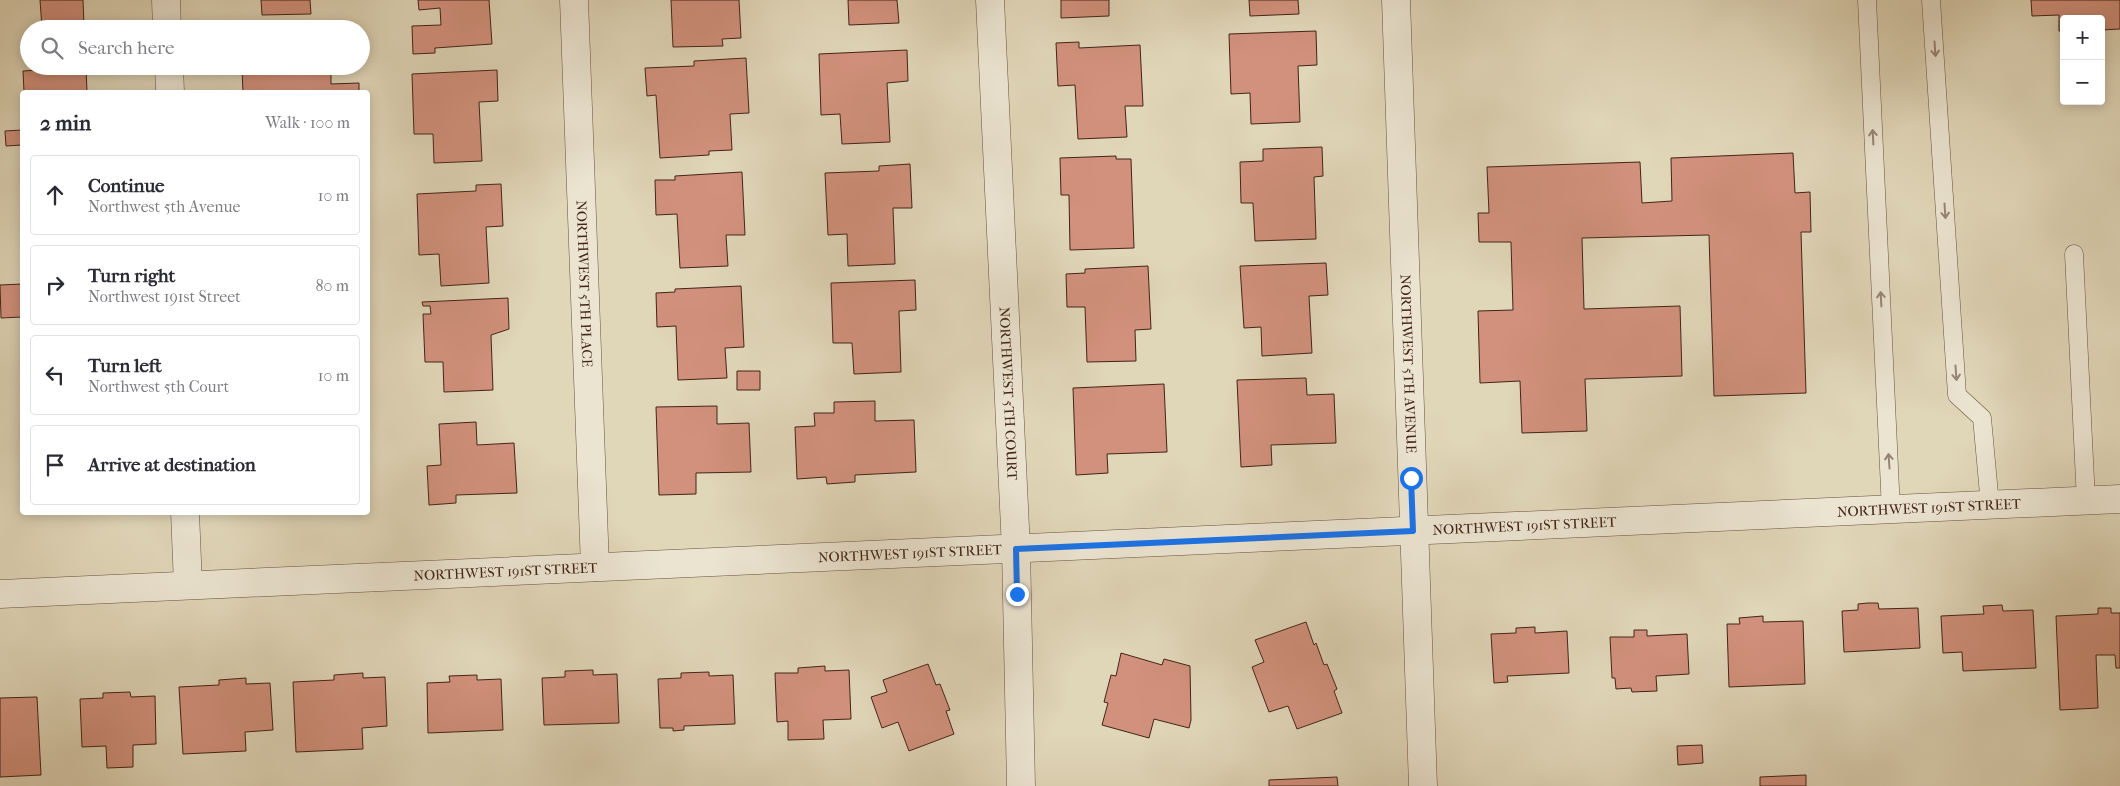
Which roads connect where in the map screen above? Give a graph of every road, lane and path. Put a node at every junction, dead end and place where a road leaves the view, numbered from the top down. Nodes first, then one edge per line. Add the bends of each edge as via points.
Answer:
1 (166, 0) edge
2 (574, 0) edge
3 (990, 0) edge
4 (1396, 0) edge
5 (1867, 0) edge
6 (1931, 0) edge
7 (167, 20) edge
8 (169, 75) edge
9 (170, 90) edge
10 (2074, 254) dead end
11 (2120, 499) edge
12 (2086, 501) junction
13 (1990, 505) junction
14 (1891, 510) junction
15 (185, 515) edge
16 (1413, 531) junction
17 (1016, 549) junction
18 (595, 567) junction
19 (188, 585) junction
20 (0, 594) edge
21 (1021, 786) edge
22 (1423, 786) edge

1 - 7 street
2 - 18 street, NORTHWEST 5TH PLACE
3 - 17 street, NORTHWEST 5TH COURT
4 - 16 street, NORTHWEST 5TH AVENUE
14 -> 5 lane
6 -> 13 lane via 1957,395 1982,418
8 - 9 street
10 - 12 lane
11 - 12 street, NORTHWEST 191ST STREET
12 - 13 street, NORTHWEST 191ST STREET
13 - 14 street, NORTHWEST 191ST STREET
14 - 16 street, NORTHWEST 191ST STREET
15 - 19 street
16 - 17 street, NORTHWEST 191ST STREET
16 - 22 street, NORTHWEST 5TH AVENUE
17 - 18 street, NORTHWEST 191ST STREET
17 - 21 street, NORTHWEST 5TH COURT
18 - 19 street, NORTHWEST 191ST STREET
19 - 20 street, NORTHWEST 191ST STREET

